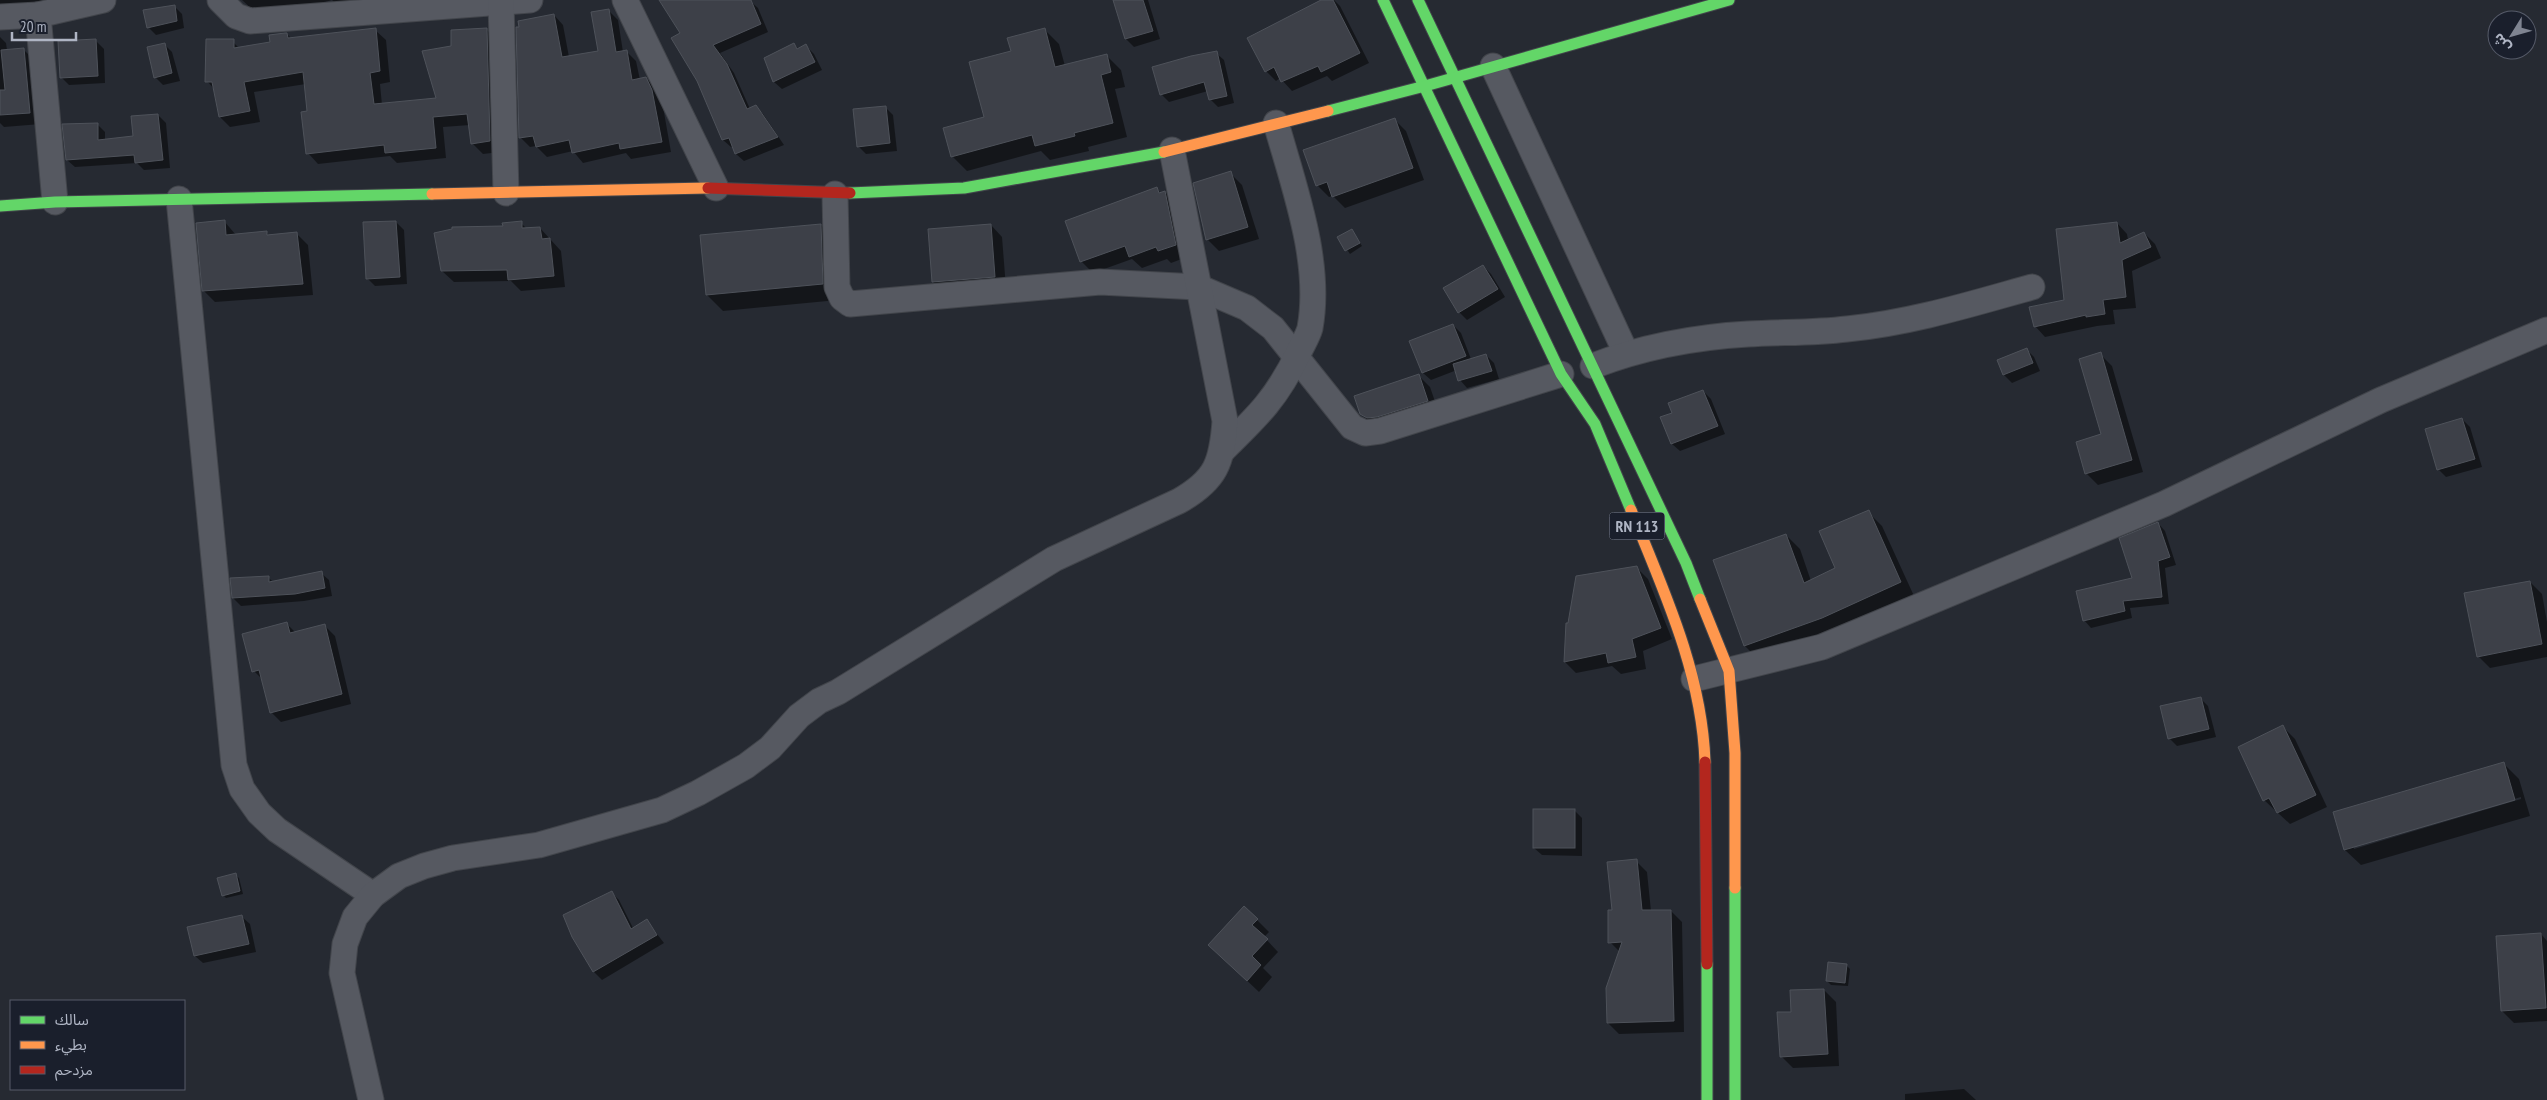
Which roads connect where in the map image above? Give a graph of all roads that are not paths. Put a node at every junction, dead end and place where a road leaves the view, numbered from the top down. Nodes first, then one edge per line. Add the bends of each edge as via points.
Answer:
1 (104, 0) edge
2 (220, 0) edge
3 (530, 0) edge
4 (625, 0) edge
5 (1383, 0) edge
6 (1418, 0) edge
7 (1729, 0) edge
8 (501, 2) junction
9 (38, 16) junction
10 (0, 17) edge
11 (1493, 66) junction
12 (1456, 76) junction
13 (1425, 86) junction
14 (1276, 123) junction
15 (1172, 150) junction
16 (716, 188) junction
17 (506, 192) junction
18 (835, 194) junction
19 (179, 199) junction
20 (55, 202) junction
21 (0, 206) edge
22 (1198, 287) junction
23 (2032, 287) dead end
24 (2547, 330) edge
25 (1626, 353) junction
26 (1296, 357) junction
27 (1592, 366) junction
28 (1561, 374) junction
29 (1223, 450) junction
30 (1729, 671) junction
31 (1694, 678) junction
32 (373, 895) junction
33 (370, 1100) edge
34 (1707, 1100) edge
35 (1735, 1100) edge

1 - 9 street
2 - 8 street via 236,16 250,21
3 - 8 street
4 - 16 street
5 - 13 main road, RN 113
6 - 12 main road, RN 113
7 - 11 main road
8 - 17 street
9 - 10 street
9 - 20 street
11 - 12 main road
11 - 25 street
12 - 13 main road
12 - 27 main road, RN 113
13 - 14 main road
13 - 28 main road, RN 113
14 - 15 main road
14 - 26 street via 1307,234 1312,288 1310,330
15 - 18 main road via 964,188
15 - 22 street
16 - 17 main road
16 - 18 main road
17 - 19 main road
18 - 22 street via 837,287 842,298 850,304 1100,282
19 - 20 main road
19 - 32 street via 234,765 242,789 258,813 277,830
20 - 21 main road
22 - 26 street via 1247,308 1273,328
22 - 29 street via 1225,422
23 - 25 street via 1902,321 1847,330 1746,334
24 - 30 street via 2381,400 2164,504 1822,647
25 - 27 street
26 - 28 street via 1352,427 1364,433 1380,431
26 - 29 street via 1282,386 1265,410
27 - 30 main road, RN 113 via 1686,563
28 - 31 main road, RN 113 via 1595,424 1672,610
29 - 32 street via 1213,476 1199,490 1054,559 819,701 799,716 770,748 746,766 698,793 662,810 539,845 453,858 424,866 399,876
30 - 31 street
30 - 35 main road, RN 113 via 1735,753
31 - 34 main road, RN 113 via 1704,739 1707,833
32 - 33 street via 355,917 345,944 342,973

